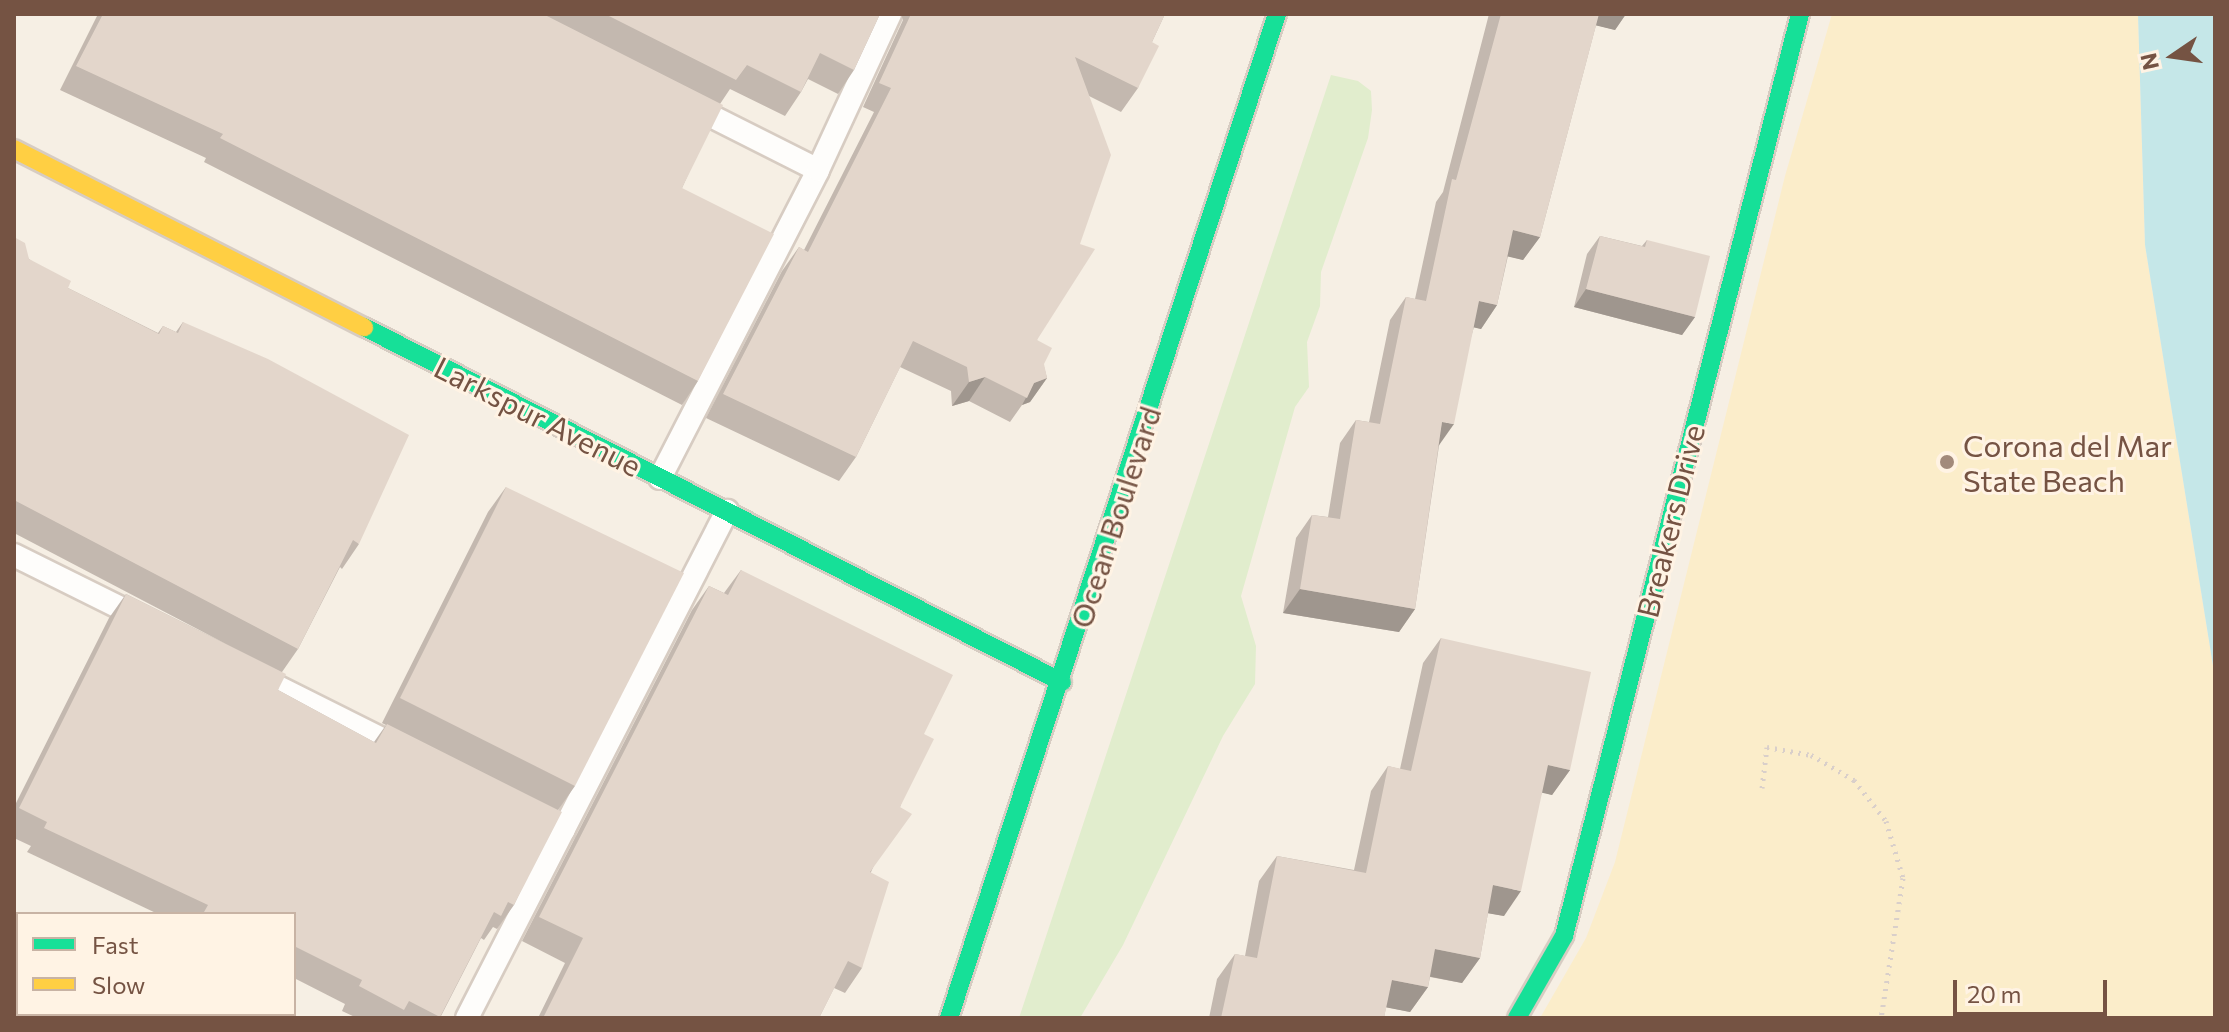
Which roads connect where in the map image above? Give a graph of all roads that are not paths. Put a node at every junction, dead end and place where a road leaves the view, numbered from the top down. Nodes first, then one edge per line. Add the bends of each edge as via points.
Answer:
1 (890, 14) edge
2 (1277, 14) edge
3 (1800, 14) edge
4 (664, 92) edge
5 (14, 149) edge
6 (818, 170) junction
7 (660, 478) junction
8 (727, 511) junction
9 (14, 555) edge
10 (169, 632) edge
11 (240, 668) edge
12 (1062, 682) junction
13 (423, 759) edge
14 (508, 802) edge
15 (564, 830) junction
16 (467, 1018) edge
17 (949, 1018) edge
18 (1517, 1018) edge

1 - 6 lane
2 - 12 street, Ocean Boulevard
3 - 18 street, Breakers Drive via 1564,936
4 - 6 lane
5 - 7 street, Larkspur Avenue
6 - 7 lane
7 - 8 street, Larkspur Avenue
8 - 12 street, Larkspur Avenue
8 - 15 lane
9 - 10 lane
11 - 13 lane
12 - 17 street, Ocean Boulevard
14 - 15 lane
15 - 16 lane

